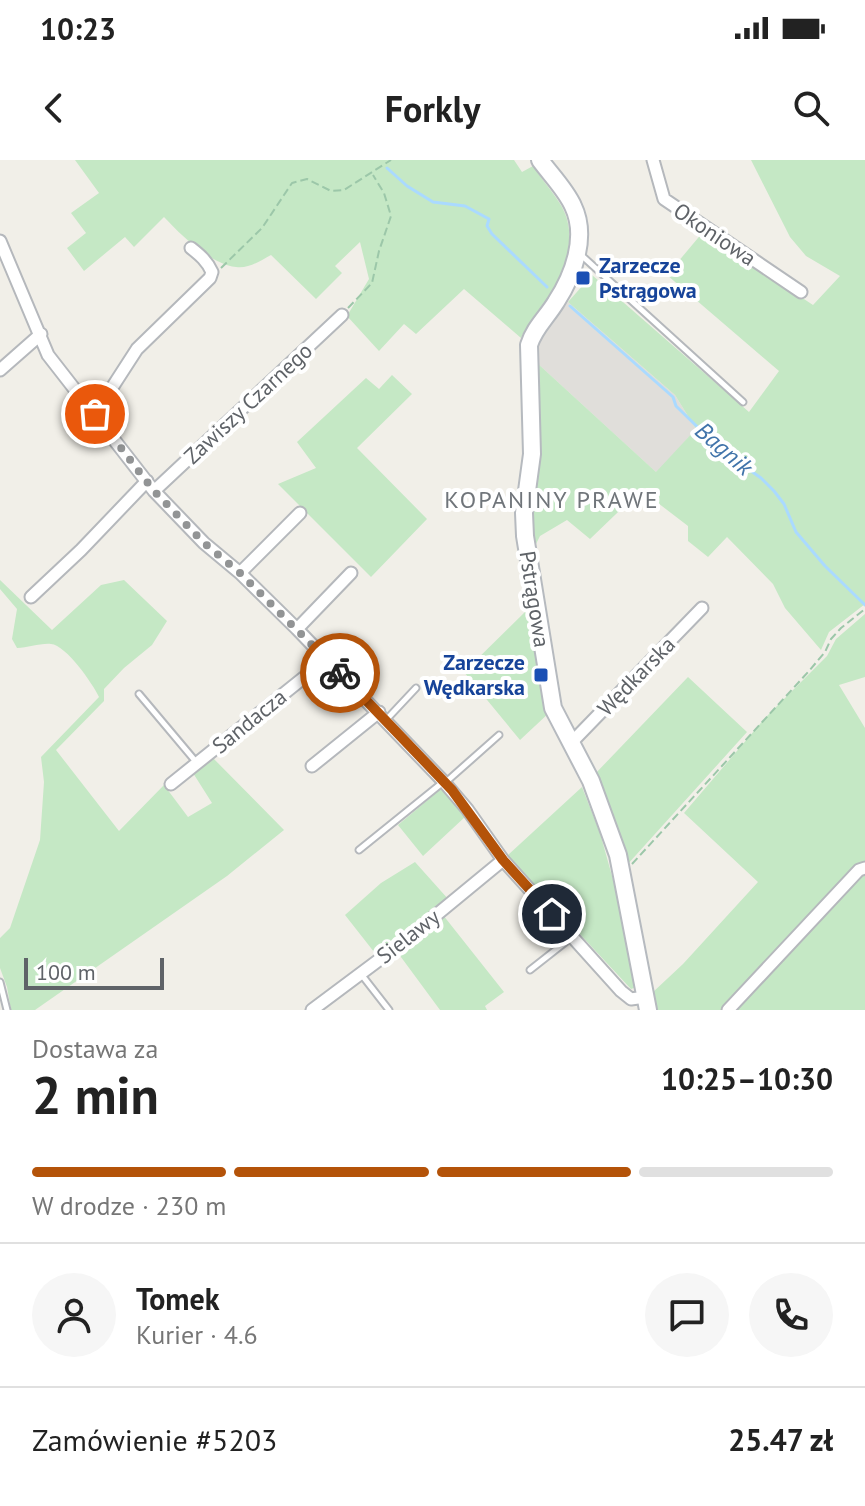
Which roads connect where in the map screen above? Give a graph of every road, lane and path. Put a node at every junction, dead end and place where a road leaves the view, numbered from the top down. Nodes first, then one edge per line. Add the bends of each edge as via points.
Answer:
1 (391, 160) edge
2 (540, 160) edge
3 (653, 160) edge
4 (371, 173) junction
5 (0, 241) edge
6 (191, 248) dead end
7 (577, 252) junction
8 (212, 272) junction
9 (801, 292) dead end
10 (342, 315) joint
11 (41, 334) junction
12 (0, 370) edge
13 (743, 402) dead end
14 (95, 414) junction
15 (151, 486) junction
16 (300, 513) dead end
17 (240, 573) junction
18 (351, 573) dead end
19 (31, 597) dead end
20 (702, 608) dead end
21 (865, 609) edge
22 (297, 629) junction
23 (327, 659) junction
24 (416, 688) dead end
25 (139, 694) dead end
26 (383, 716) junction
27 (499, 735) dead end
28 (571, 743) junction
29 (197, 763) junction
30 (312, 766) dead end
31 (445, 782) junction
32 (171, 784) dead end
33 (359, 850) dead end
34 (503, 860) junction
35 (865, 868) edge
36 (623, 875) junction
37 (573, 937) junction
38 (530, 970) dead end
39 (360, 973) junction
40 (0, 982) edge
41 (647, 1004) edge
42 (328, 1005) edge
43 (7, 1010) edge
44 (312, 1010) edge
45 (389, 1010) edge
46 (728, 1010) edge

1 - 4 path
2 - 7 street, Pstrągowa via 573,205
3 - 9 street, Okoniowa via 664,199
4 - 8 path via 344,190 331,191 307,179 292,183 262,228
4 - 10 path via 391,216 372,283
5 - 11 street
6 - 8 street
7 - 13 lane
7 - 28 street, Pstrągowa via 573,272 529,345 532,454 524,520 552,701
8 - 14 street via 137,349
10 - 15 street, Zawiszy Czarnego
11 - 12 street
11 - 14 street via 48,355
14 - 15 street
15 - 17 street
15 - 19 street, Zawiszy Czarnego
16 - 17 street
17 - 22 street
18 - 22 street
20 - 28 street, Wędkarska
21 - 36 path via 841,628 809,671
22 - 23 street
23 - 26 street
23 - 29 street, Sandacza
24 - 26 lane
25 - 29 lane
26 - 30 street
26 - 31 street
27 - 31 lane
28 - 36 street, Pstrągowa via 596,794
29 - 32 street, Sandacza
31 - 33 lane
31 - 34 street
34 - 37 street
34 - 39 street, Sielawy
35 - 46 street
36 - 41 street, Pstrągowa
37 - 38 lane
37 - 41 street via 628,998
39 - 42 street, Sielawy
39 - 45 lane
40 - 43 lane
42 - 44 street, Sielawy

